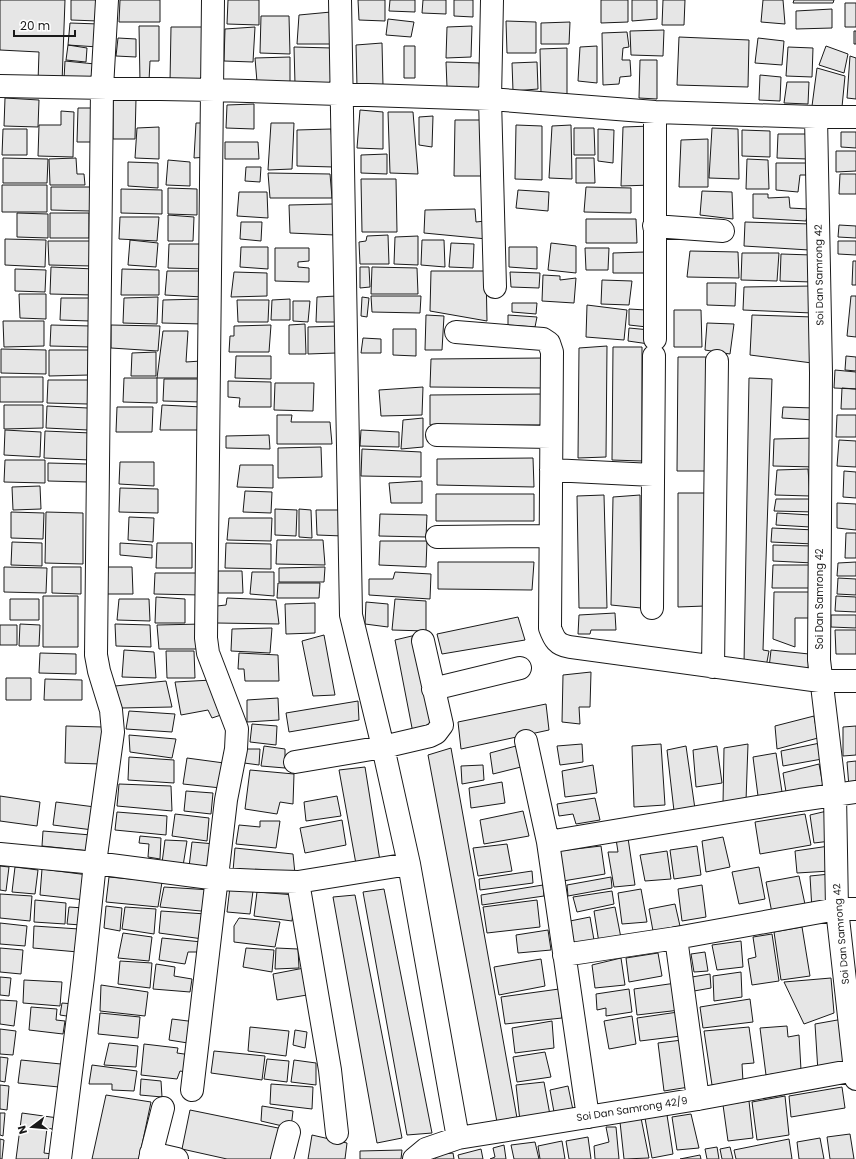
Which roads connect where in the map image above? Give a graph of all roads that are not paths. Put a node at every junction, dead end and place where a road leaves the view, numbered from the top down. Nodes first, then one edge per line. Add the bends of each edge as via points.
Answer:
1 (107, 0) edge
2 (213, 0) edge
3 (340, 0) edge
4 (492, 0) edge
5 (0, 86) edge
6 (102, 88) junction
7 (214, 90) junction
8 (342, 95) junction
9 (490, 99) junction
10 (655, 112) junction
11 (816, 117) junction
12 (856, 117) edge
13 (654, 226) junction
14 (722, 231) dead end
15 (495, 287) dead end
16 (456, 332) dead end
17 (717, 361) dead end
18 (437, 435) dead end
19 (551, 437) junction
20 (551, 470) junction
21 (653, 475) junction
22 (550, 536) junction
23 (437, 537) dead end
24 (652, 608) dead end
25 (423, 641) dead end
26 (713, 667) junction
27 (520, 668) dead end
28 (856, 680) edge
29 (820, 682) junction
30 (433, 688) junction
31 (526, 741) dead end
32 (383, 747) junction
33 (295, 762) dead end
34 (846, 793) edge
35 (548, 842) junction
36 (0, 854) edge
37 (95, 862) junction
38 (409, 864) junction
39 (218, 879) junction
40 (298, 882) junction
41 (847, 909) edge
42 (676, 938) junction
43 (564, 954) junction
44 (855, 1075) edge
45 (192, 1090) dead end
46 (698, 1099) junction
47 (163, 1108) dead end
48 (588, 1116) junction
49 (289, 1132) dead end
50 (337, 1133) dead end
51 (458, 1138) junction
52 (150, 1156) edge
53 (60, 1159) edge
54 (176, 1159) edge
55 (282, 1159) edge
56 (414, 1159) edge

1 - 6 street
2 - 7 street
3 - 8 street
4 - 9 street
5 - 6 street
6 - 7 street
6 - 37 street via 96,654 111,710 114,732
7 - 8 street
7 - 39 street via 206,638 208,653 237,729
8 - 9 street
8 - 32 street via 351,615
9 - 10 street
9 - 15 street
10 - 11 street
10 - 13 street
11 - 12 street
11 - 29 street, Soi Dan Samrong 42 via 821,373
13 - 14 street
13 - 21 street
16 - 19 street via 534,337 548,343 552,352
17 - 26 street
18 - 19 street
19 - 20 street
20 - 21 street
20 - 22 street
21 - 24 street
22 - 23 street
22 - 26 street via 550,628 554,640 560,645
25 - 30 street
26 - 29 street
27 - 30 street
28 - 29 street
29 - 34 street, Soi Dan Samrong 42
30 - 32 street via 442,725 440,729 430,736
31 - 35 street
32 - 33 street
32 - 38 street
34 - 35 street
34 - 41 street, Soi Dan Samrong 42
35 - 43 street
36 - 37 street
37 - 39 street
37 - 53 street
38 - 40 street
38 - 51 street
39 - 40 street
39 - 45 street
40 - 50 street via 330,1070
41 - 42 street
41 - 44 street, Soi Dan Samrong 42
42 - 43 street
42 - 46 street
43 - 48 street
44 - 46 street, Soi Dan Samrong 42/9
46 - 48 street, Soi Dan Samrong 42/9
47 - 52 street
48 - 51 street, Soi Dan Samrong 42/9
49 - 55 street
51 - 56 street, Soi Dan Samrong 42/9 via 426,1149
52 - 54 street

